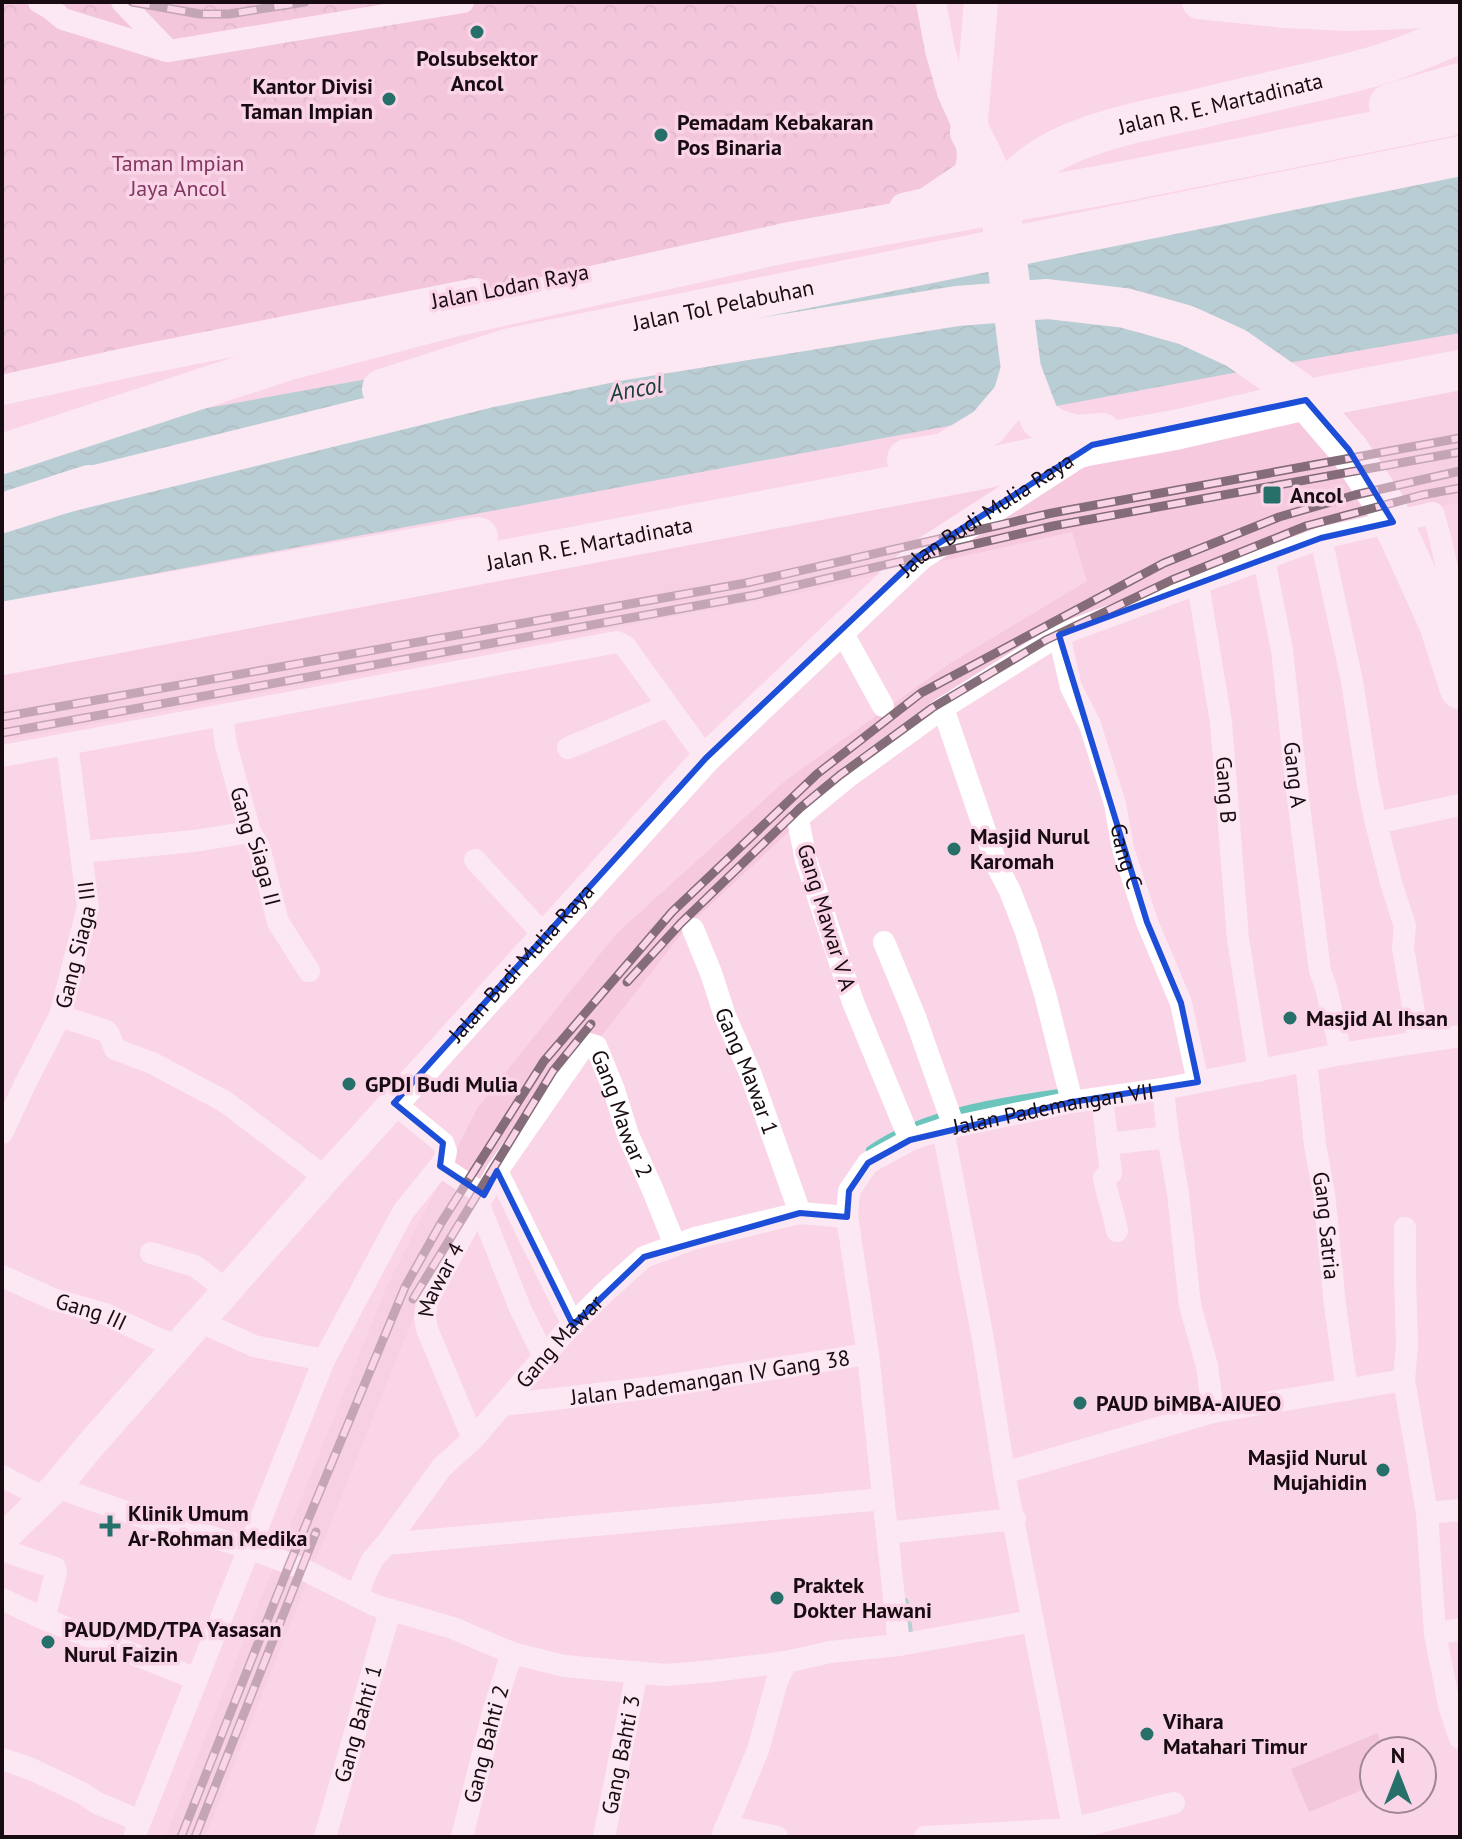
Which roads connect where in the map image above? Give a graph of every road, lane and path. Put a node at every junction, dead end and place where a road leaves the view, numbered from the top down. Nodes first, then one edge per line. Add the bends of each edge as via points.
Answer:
1 (39, 2) edge
2 (122, 2) edge
3 (463, 2) edge
4 (931, 2) edge
5 (981, 2) edge
6 (1199, 2) edge
7 (1460, 10) edge
8 (1460, 33) edge
9 (169, 51) junction
10 (1460, 83) edge
11 (1460, 114) edge
12 (970, 132) junction
13 (1460, 156) edge
14 (1120, 182) junction
15 (1000, 208) junction
16 (1021, 369) junction
17 (1460, 370) edge
18 (2, 390) edge
19 (1175, 430) junction
20 (1092, 445) junction
21 (2, 454) edge
22 (64, 493) junction
23 (2, 513) edge
24 (1321, 538) junction
25 (1264, 559) junction
26 (1198, 584) junction
27 (2, 622) edge
28 (1460, 627) edge
29 (841, 630) junction
30 (1059, 635) junction
31 (2, 655) edge
32 (1460, 689) edge
33 (668, 706) junction
34 (883, 706) dead end
35 (943, 708) junction
36 (222, 715) junction
37 (67, 744) junction
38 (568, 748) dead end
39 (2, 756) edge
40 (706, 758) junction
41 (1460, 805) edge
42 (1376, 823) junction
43 (250, 832) junction
44 (81, 852) junction
45 (475, 860) dead end
46 (693, 929) dead end
47 (545, 936) junction
48 (884, 942) dead end
49 (309, 971) dead end
50 (60, 1016) junction
51 (1417, 1031) junction
52 (1460, 1036) edge
53 (1339, 1046) junction
54 (1306, 1061) junction
55 (1258, 1062) junction
56 (1196, 1074) junction
57 (1163, 1089) junction
58 (1070, 1093) junction
59 (1102, 1098) junction
60 (394, 1103) junction
61 (948, 1122) junction
62 (2, 1133) edge
63 (908, 1133) junction
64 (1168, 1137) junction
65 (1107, 1144) junction
66 (440, 1166) junction
67 (497, 1171) junction
68 (326, 1178) junction
69 (482, 1200) junction
70 (800, 1213) junction
71 (847, 1217) junction
72 (1405, 1228) dead end
73 (1117, 1231) dead end
74 (675, 1245) junction
75 (151, 1253) dead end
76 (2, 1276) edge
77 (228, 1291) junction
78 (201, 1322) junction
79 (573, 1325) junction
80 (179, 1346) junction
81 (868, 1354) junction
82 (544, 1357) junction
83 (324, 1360) junction
84 (1404, 1380) junction
85 (1347, 1390) junction
86 (502, 1405) junction
87 (1213, 1412) junction
88 (473, 1439) junction
89 (1004, 1473) junction
90 (2, 1476) edge
91 (50, 1493) junction
92 (883, 1499) junction
93 (1460, 1510) edge
94 (1427, 1513) junction
95 (1015, 1519) junction
96 (894, 1533) junction
97 (2, 1539) edge
98 (386, 1544) junction
99 (249, 1548) junction
100 (2, 1550) edge
101 (356, 1596) junction
102 (2, 1599) edge
103 (390, 1611) junction
104 (44, 1619) junction
105 (1033, 1621) junction
106 (1460, 1629) edge
107 (1435, 1634) junction
108 (910, 1643) junction
109 (512, 1653) junction
110 (782, 1670) junction
111 (637, 1672) junction
112 (197, 1679) junction
113 (1460, 1738) edge
114 (2, 1759) edge
115 (1174, 1803) dead end
116 (137, 1829) edge
117 (724, 1833) edge
118 (1074, 1833) edge
119 (325, 1837) edge
120 (462, 1837) edge
121 (604, 1837) edge
122 (777, 1837) edge
123 (925, 1837) edge

1 - 9 street via 63,19
2 - 9 street
3 - 9 street
4 - 12 street via 952,92
5 - 12 main road
6 - 7 main road via 1324,13
8 - 15 highway, Jalan R. E. Martadinata via 1374,66 1085,138 1028,169
10 - 14 highway
11 - 14 highway, Jalan Tol Pelabuhan
12 - 15 highway, Jalan R. E. Martadinata via 990,170
12 - 18 street, Jalan Lodan Raya via 969,174 926,203
13 - 22 highway, Jalan Tol Pelabuhan via 510,348
14 - 21 highway, Jalan Tol Pelabuhan via 785,243 453,317 286,361
15 - 16 highway, Jalan R. E. Martadinata
16 - 19 highway, Jalan R. E. Martadinata via 1040,419 1054,428 1074,435
16 - 27 highway, Jalan R. E. Martadinata via 1013,396 987,427 944,453
17 - 19 highway, Jalan R. E. Martadinata
19 - 20 highway, Jalan R. E. Martadinata
20 - 29 street, Jalan Budi Mulia Raya via 919,556
20 - 31 highway, Jalan R. E. Martadinata
22 - 23 highway, Jalan Tol Pelabuhan
22 - 32 highway via 487,388 618,361 957,306 1047,299 1125,308 1186,325 1236,348 1299,392 1349,450 1385,505 1439,624
24 - 25 street
24 - 28 street via 1433,513
24 - 42 street
25 - 26 street
25 - 53 street, Gang A via 1282,650 1320,971
26 - 30 street
26 - 55 street, Gang B via 1221,722 1238,939
29 - 34 street
29 - 40 street, Jalan Budi Mulia Raya
30 - 35 street
30 - 56 street, Gang C via 1147,922 1181,1003
33 - 36 street via 617,642
33 - 38 street
33 - 40 street
35 - 58 street via 997,866 1026,932
35 - 63 street, Gang Mawar V A via 798,820 853,1002
36 - 37 street
36 - 43 street, Gang Siaga II
37 - 39 street
37 - 44 street, Gang Siaga III
40 - 47 street, Jalan Budi Mulia Raya
41 - 42 street
42 - 51 street via 1405,926 1403,948
43 - 44 street
43 - 49 street, Gang Siaga II via 259,847 278,922
44 - 50 street, Gang Siaga III via 88,907
45 - 47 street
46 - 70 street, Gang Mawar 1
47 - 60 street, Jalan Budi Mulia Raya
48 - 61 street via 915,1017
50 - 62 street, Gang Siaga III
50 - 68 street via 106,1031 115,1049 224,1101
51 - 52 street, Jalan Pademangan VII
51 - 53 street, Jalan Pademangan VII
53 - 54 street, Jalan Pademangan VII
54 - 55 street, Jalan Pademangan VII
54 - 85 street, Gang Satria
55 - 56 street, Jalan Pademangan VII
56 - 57 street, Jalan Pademangan VII
57 - 59 street, Jalan Pademangan VII
57 - 64 street
58 - 59 street, Jalan Pademangan VII
58 - 61 street, Jalan Pademangan VII
59 - 65 street
60 - 66 street via 443,1143 446,1151
60 - 68 street, Jalan Budi Mulia Raya
61 - 63 street
61 - 89 street, Jalan Pademangan VII
63 - 71 street via 868,1163 849,1191
64 - 65 street
64 - 87 street via 1190,1305
65 - 73 street via 1111,1173 1104,1178
66 - 69 street
66 - 83 street via 403,1212
67 - 69 street, Mawar 4
67 - 74 street, Gang Mawar 2 via 586,1043 596,1046
67 - 79 street
68 - 77 street, Jalan Budi Mulia Raya
69 - 82 street via 520,1308
69 - 88 street, Mawar 4 via 427,1301 425,1317
70 - 71 street, Gang Mawar
70 - 74 street, Gang Mawar
71 - 81 street
72 - 84 street
74 - 79 street, Gang Mawar via 644,1257
75 - 77 street via 195,1266
76 - 80 street, Gang III
77 - 78 street, Jalan Budi Mulia Raya
78 - 80 street, Jalan Budi Mulia Raya
78 - 83 street via 254,1346
79 - 82 street, Gang Mawar
80 - 91 street, Jalan Budi Mulia Raya
81 - 86 street, Jalan Pademangan IV Gang 38
81 - 92 street
82 - 86 street, Gang Mawar
83 - 99 street
84 - 85 street
84 - 94 street
85 - 87 street
86 - 88 street, Gang Mawar
87 - 89 street
88 - 98 street, Gang Mawar via 442,1467
89 - 95 street, Jalan Pademangan VII
90 - 91 street
91 - 97 street, Jalan Budi Mulia Raya
91 - 99 street
92 - 96 street
92 - 98 street
93 - 94 street
94 - 107 street
95 - 96 street
95 - 105 street, Jalan Pademangan VII
96 - 108 street
98 - 101 street, Gang Mawar via 372,1560
99 - 101 street
99 - 112 street
100 - 104 street via 55,1568
101 - 103 street
102 - 104 street
103 - 109 street via 453,1628
103 - 119 street, Gang Bahti 1
104 - 112 street
105 - 108 street
105 - 118 street, Jalan Pademangan VII
106 - 107 street
107 - 113 street
108 - 110 street via 830,1652
109 - 111 street via 564,1666
109 - 120 street, Gang Bahti 2
110 - 111 street
110 - 117 street via 758,1750
111 - 121 street, Gang Bahti 3
112 - 116 street
114 - 116 street via 84,1794
115 - 118 street
117 - 122 street via 735,1828
118 - 123 street

